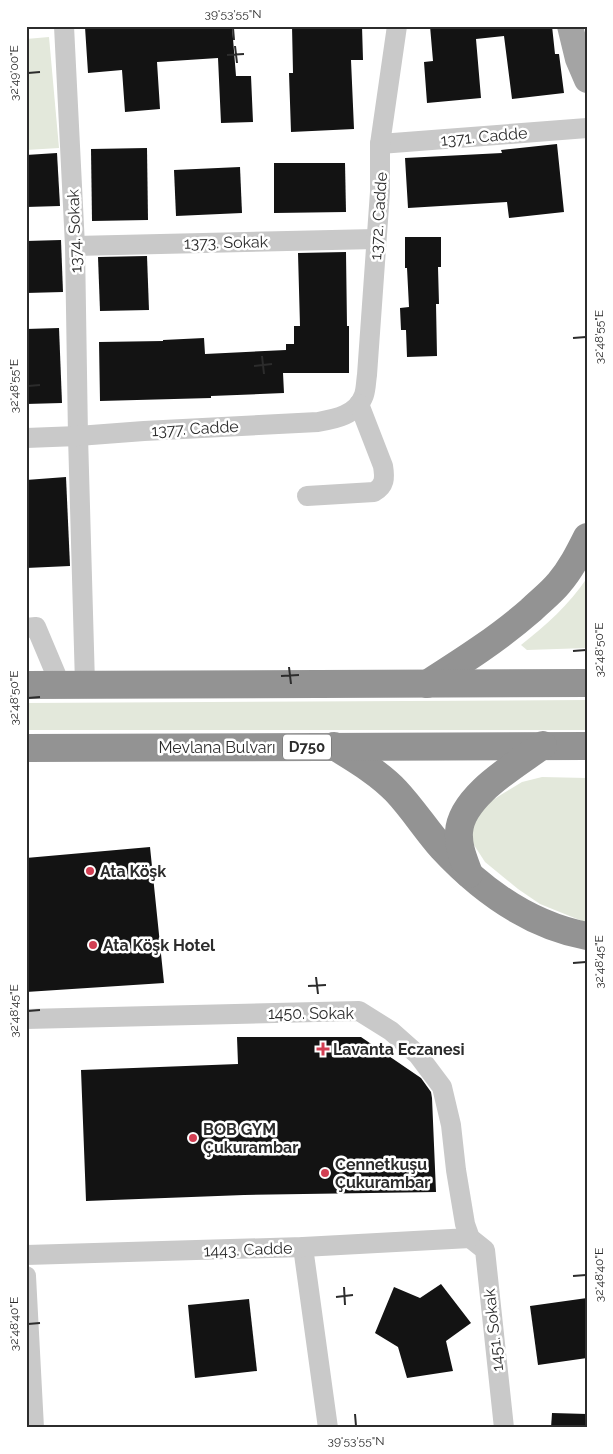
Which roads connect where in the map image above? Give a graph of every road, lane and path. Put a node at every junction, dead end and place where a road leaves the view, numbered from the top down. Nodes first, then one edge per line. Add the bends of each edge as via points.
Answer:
1 (64, 26) edge
2 (397, 26) edge
3 (570, 26) edge
4 (587, 80) edge
5 (587, 128) edge
6 (380, 144) junction
7 (376, 239) junction
8 (75, 246) junction
9 (359, 404) junction
10 (78, 436) junction
11 (26, 438) edge
12 (307, 496) dead end
13 (587, 537) edge
14 (26, 628) edge
15 (587, 683) edge
16 (73, 684) junction
17 (427, 684) junction
18 (26, 685) edge
19 (543, 745) junction
20 (334, 746) junction
21 (587, 746) edge
22 (26, 748) edge
23 (470, 875) junction
24 (587, 936) edge
25 (26, 1019) edge
26 (470, 1238) junction
27 (303, 1247) junction
28 (26, 1255) edge
29 (26, 1276) edge
30 (34, 1428) edge
31 (328, 1428) edge
32 (504, 1428) edge

1 - 8 street, 1374. Sokak
2 - 6 street, 1372. Cadde
3 - 4 main road
5 - 6 street, 1371. Cadde
6 - 7 street, 1372. Cadde
7 - 8 street, 1373. Sokak
7 - 9 street, 1372. Cadde via 367,375
8 - 10 street, 1374. Sokak
9 - 10 street, 1377. Cadde via 347,414 318,422
9 - 12 street via 383,466 382,486 374,492
10 - 11 street, 1377. Cadde
10 - 16 street, 1374. Sokak
13 - 17 highway via 559,584 545,598 509,629
14 - 16 street via 36,627
15 - 17 highway
16 - 17 highway
16 - 18 highway
19 - 20 highway, Mevlana Bulvarı / D750
19 - 21 highway, Mevlana Bulvarı / D750
19 - 23 highway via 494,781 467,808 459,832 460,846
20 - 22 highway, Mevlana Bulvarı / D750
20 - 23 highway via 395,790 442,848
23 - 24 highway via 489,892 528,916
25 - 26 street, 1450. Sokak via 359,1011 418,1055 442,1087
26 - 27 street, 1443. Cadde
26 - 32 street, 1451. Sokak via 484,1250
27 - 28 street, 1443. Cadde
27 - 31 street
29 - 30 street

